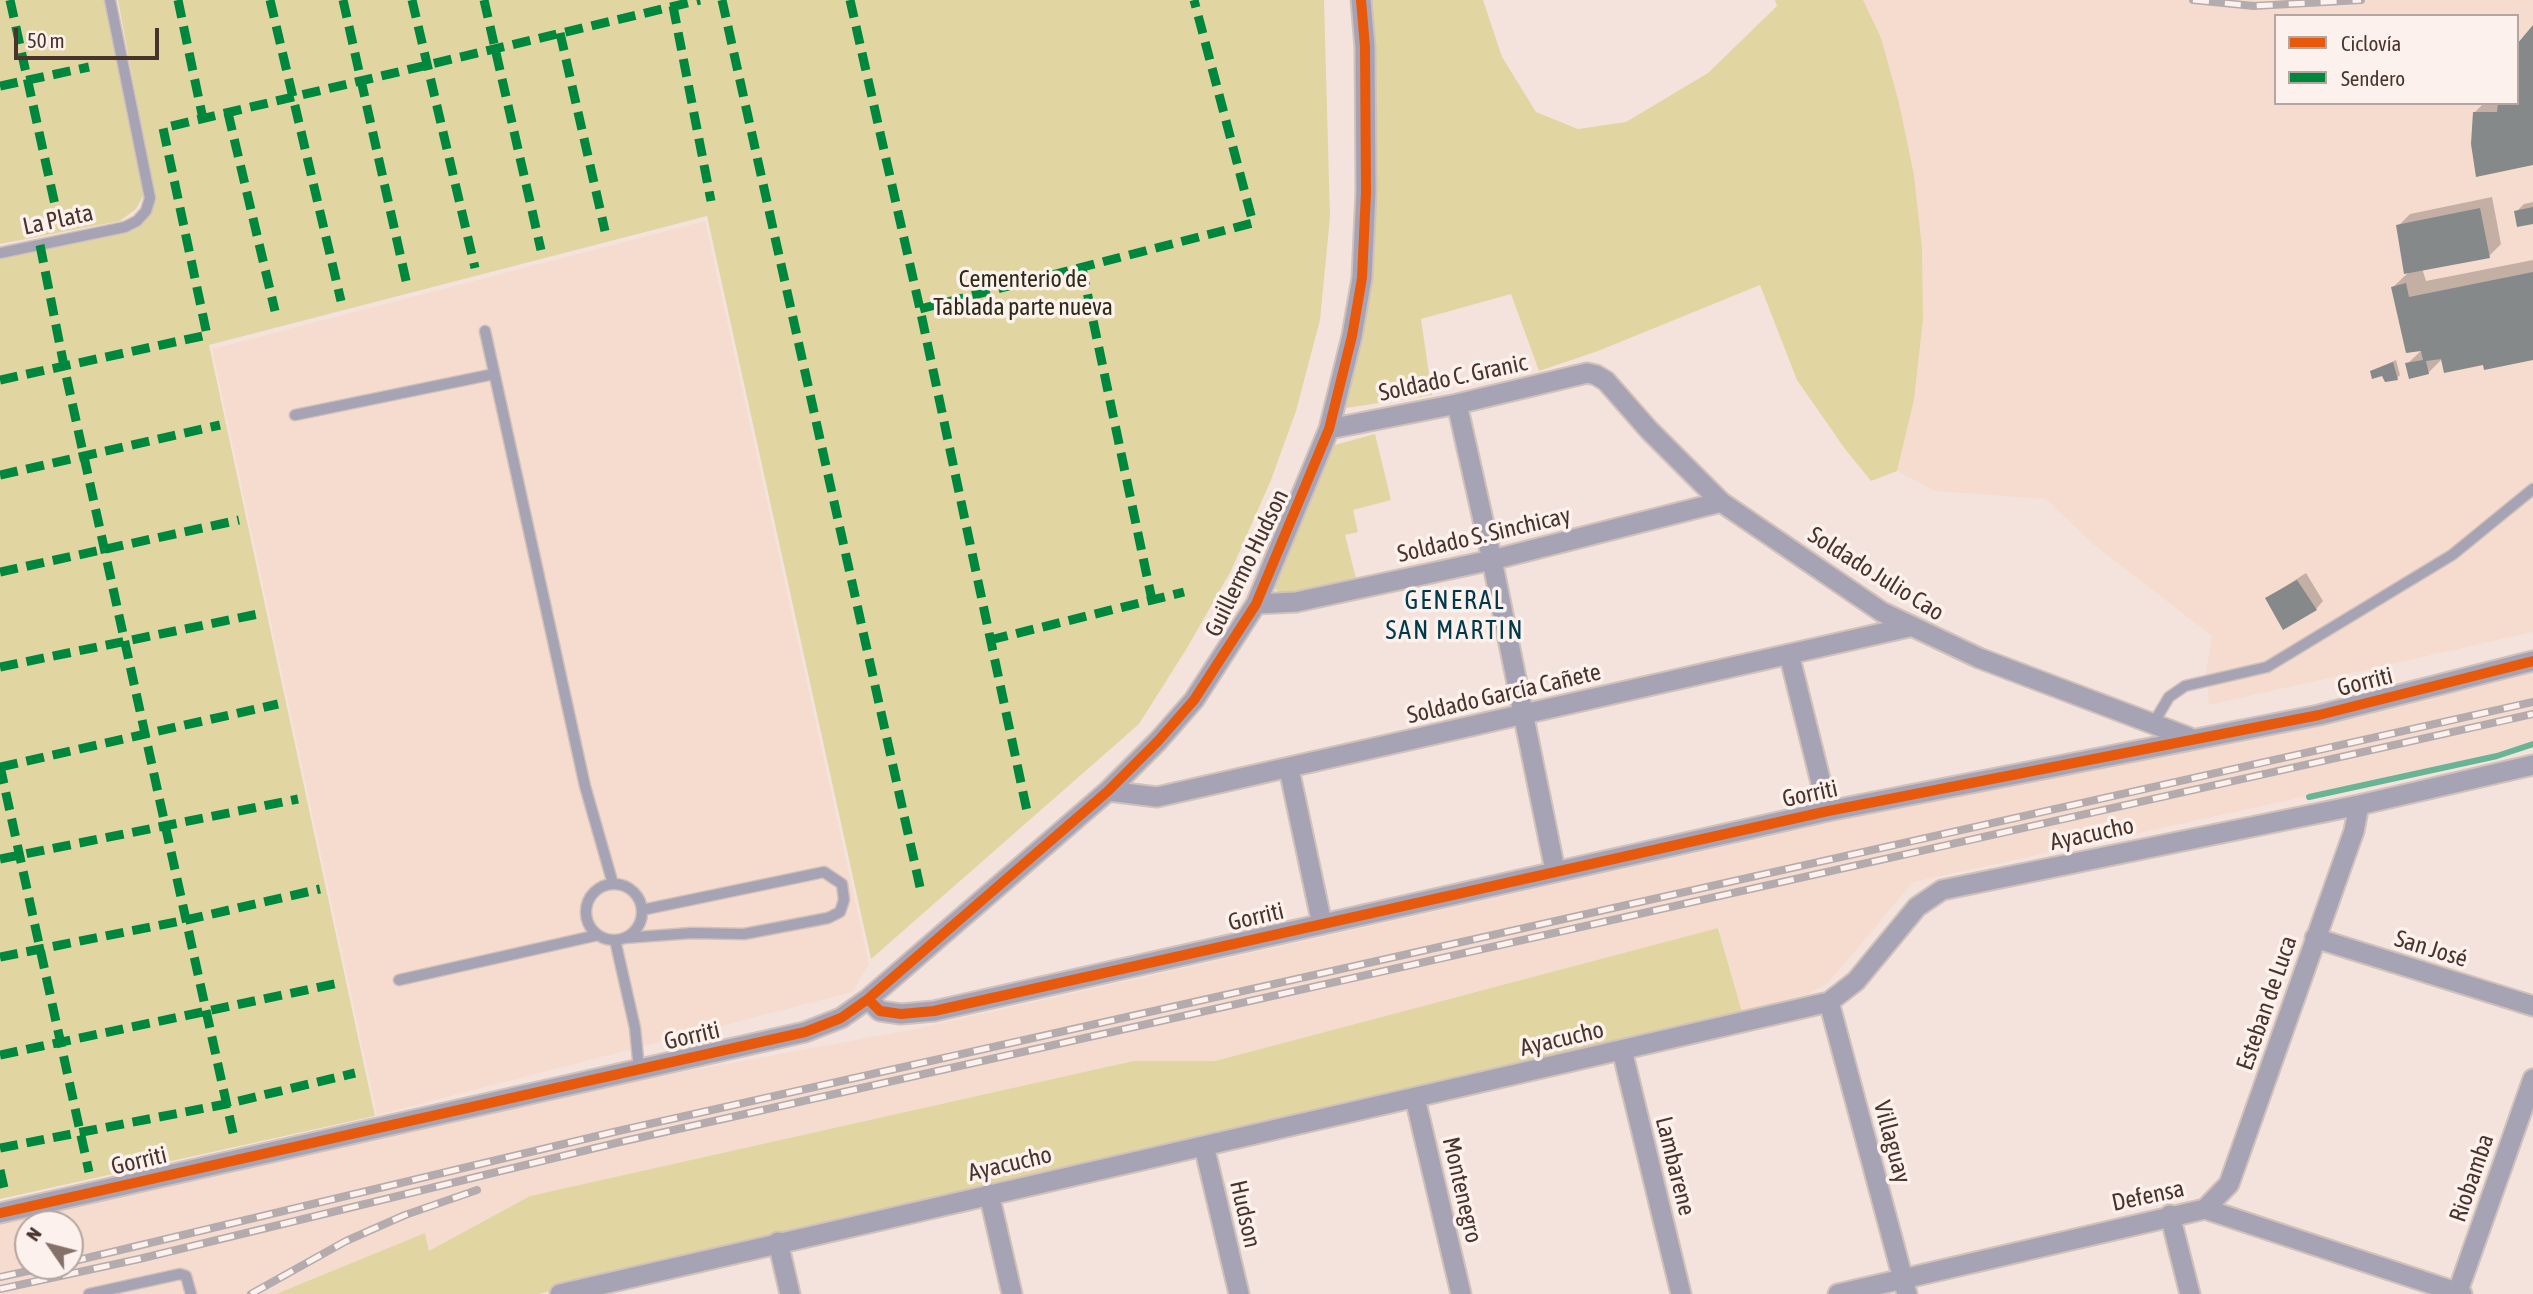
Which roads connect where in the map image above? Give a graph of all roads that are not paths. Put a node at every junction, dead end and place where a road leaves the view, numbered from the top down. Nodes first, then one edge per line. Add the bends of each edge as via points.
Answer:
1 (110, 0) edge
2 (1361, 0) edge
3 (0, 253) edge
4 (485, 331) dead end
5 (1587, 373) joint
6 (494, 374) junction
7 (1457, 404) junction
8 (295, 415) dead end
9 (1329, 429) junction
10 (2533, 489) edge
11 (1721, 502) junction
12 (1492, 560) junction
13 (1256, 604) junction
14 (1909, 627) junction
15 (1789, 654) junction
16 (2533, 662) edge
17 (1524, 715) junction
18 (2153, 724) junction
19 (2189, 738) junction
20 (2533, 765) edge
21 (1289, 769) junction
22 (1108, 791) junction
23 (2358, 804) junction
24 (1828, 811) junction
25 (1555, 870) junction
26 (613, 884) junction
27 (642, 910) junction
28 (1322, 924) junction
29 (598, 935) junction
30 (2315, 938) junction
31 (620, 939) junction
32 (399, 979) dead end
33 (868, 999) junction
34 (1829, 1002) junction
35 (2533, 1006) edge
36 (1622, 1050) junction
37 (639, 1069) junction
38 (2533, 1079) edge
39 (1415, 1098) junction
40 (1204, 1146) junction
41 (989, 1194) junction
42 (2205, 1209) junction
43 (0, 1213) edge
44 (2170, 1215) junction
45 (778, 1242) junction
46 (1905, 1287) edge
47 (2459, 1293) edge
48 (89, 1294) edge
49 (191, 1294) edge
50 (562, 1294) edge
51 (790, 1294) edge
52 (1012, 1294) edge
53 (1238, 1294) edge
54 (1461, 1294) edge
55 (1681, 1294) edge
56 (1838, 1294) edge
57 (2190, 1294) edge

1 - 3 lane, La Plata via 150,198 146,211 125,227
2 - 9 street, Guillermo Hudson via 1366,179 1362,278
4 - 6 lane
5 - 7 street, Soldado C. Granic
5 - 11 street, Soldado Julio Cao via 1606,381
6 - 8 lane
6 - 26 lane via 585,786
7 - 9 street, Soldado C. Granic
7 - 12 street
9 - 13 street, Guillermo Hudson
10 - 18 lane via 2452,555 2267,667 2185,686 2169,697
11 - 12 street, Soldado S. Sinchicay
11 - 14 street, Soldado Julio Cao
12 - 13 street, Soldado S. Sinchicay via 1296,602
12 - 17 street
13 - 22 street, Guillermo Hudson via 1194,701
14 - 15 street, Soldado García Cañete
14 - 18 street, Soldado Julio Cao via 1979,659
15 - 17 street, Soldado García Cañete
15 - 24 street
16 - 19 street, Gorriti via 2319,715
17 - 21 street, Soldado García Cañete
17 - 25 street
18 - 19 street, Soldado Julio Cao
19 - 24 street, Gorriti
20 - 23 street, Ayacucho
21 - 22 street, Soldado García Cañete via 1157,797
21 - 28 street
22 - 33 street, Guillermo Hudson
23 - 30 street, Esteban de Luca via 2354,831
23 - 34 street, Ayacucho via 1942,890 1917,907 1856,981
24 - 25 street, Gorriti
25 - 28 street, Gorriti
26 - 27 lane via 629,888
26 - 29 lane via 596,890 587,904 587,922
27 - 31 lane via 638,927
27 - 31 lane via 824,872 842,884 844,900 840,912 828,918 744,933
28 - 33 street, Gorriti via 934,1010 901,1014 880,1010
29 - 31 lane
29 - 32 lane
30 - 35 street, San José
30 - 42 street, Esteban de Luca via 2229,1184
31 - 37 lane
33 - 37 street, Gorriti via 841,1018 805,1032
34 - 36 street, Ayacucho
34 - 46 street, Villaguay
36 - 39 street, Ayacucho
36 - 55 street, Lambarene
37 - 43 street, Gorriti
38 - 47 street, Riobamba
39 - 40 street, Ayacucho
39 - 54 street, Montenegro
40 - 41 street, Ayacucho
40 - 53 street, Hudson
41 - 45 street, Ayacucho
41 - 52 street
42 - 44 street, Defensa
42 - 47 street, Defensa
44 - 46 street, Defensa
44 - 57 street
45 - 50 street, Ayacucho
45 - 51 street
46 - 56 street, Defensa
48 - 49 lane via 180,1274 186,1276

